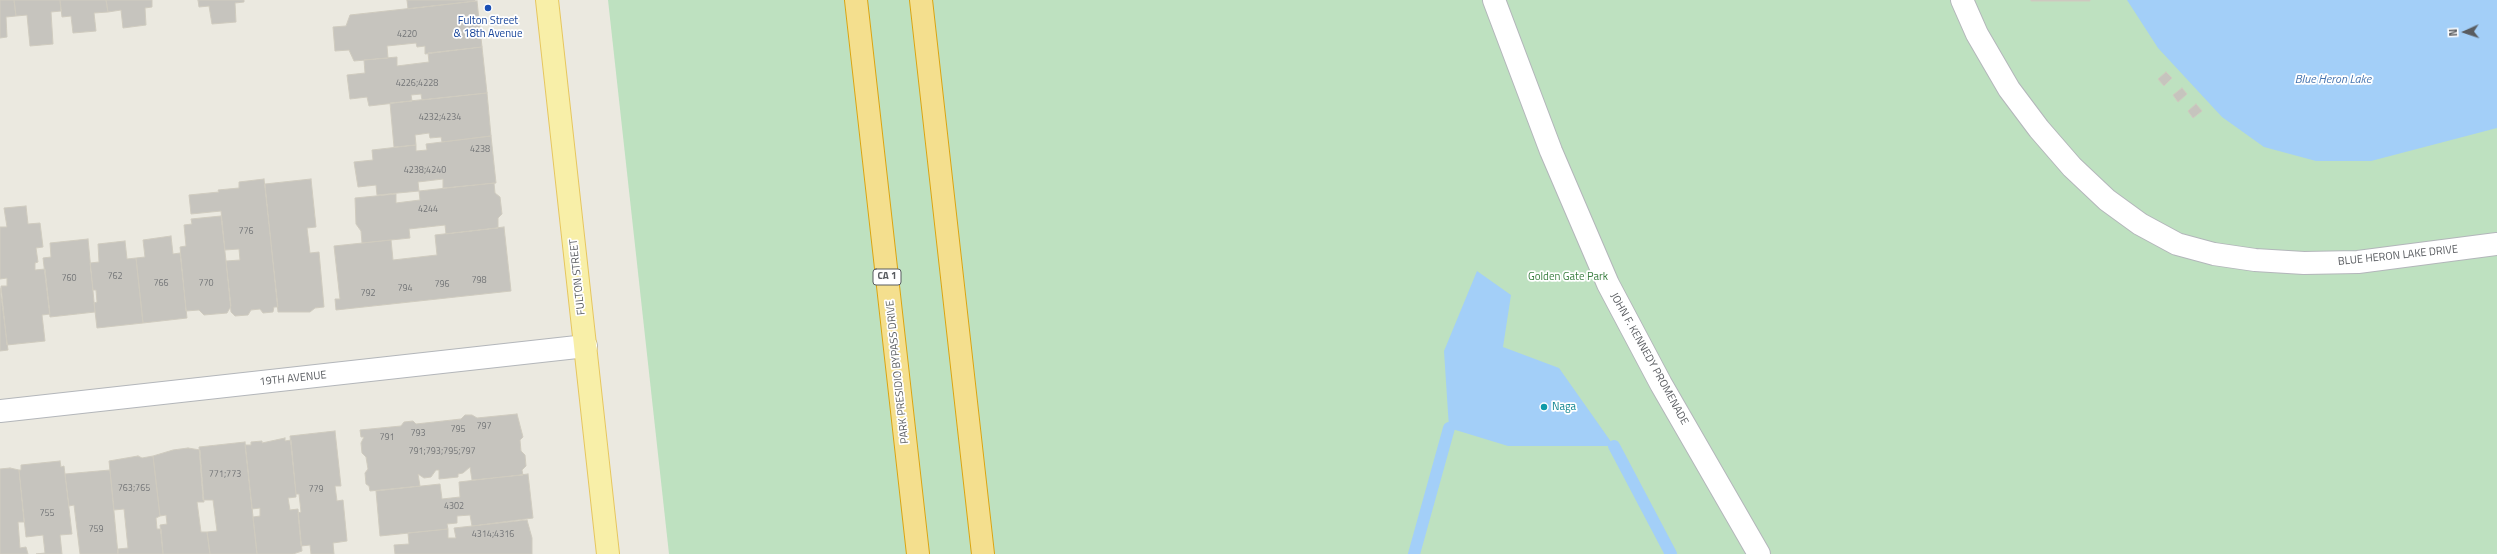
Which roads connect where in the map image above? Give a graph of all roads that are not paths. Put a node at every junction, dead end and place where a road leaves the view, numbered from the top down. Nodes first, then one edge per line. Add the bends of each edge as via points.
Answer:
1 (548, 0) edge
2 (856, 0) edge
3 (921, 0) edge
4 (1494, 0) edge
5 (1962, 0) edge
6 (2497, 244) edge
7 (586, 346) junction
8 (0, 411) edge
9 (608, 554) edge
10 (918, 554) edge
11 (983, 554) edge
12 (1759, 554) edge

1 - 7 main road, FULTON STREET
2 - 10 highway, PARK PRESIDIO BYPASS DRIVE / CA 1
3 - 11 highway
4 - 12 street, JOHN F. KENNEDY PROMENADE via 1551,152 1608,284 1661,384
5 - 6 street, BLUE HERON LAKE DRIVE via 1976,34 2009,88 2063,156 2107,200 2140,224 2177,244 2214,254 2304,263 2358,262
7 - 8 street, 19TH AVENUE
7 - 9 main road, FULTON STREET

